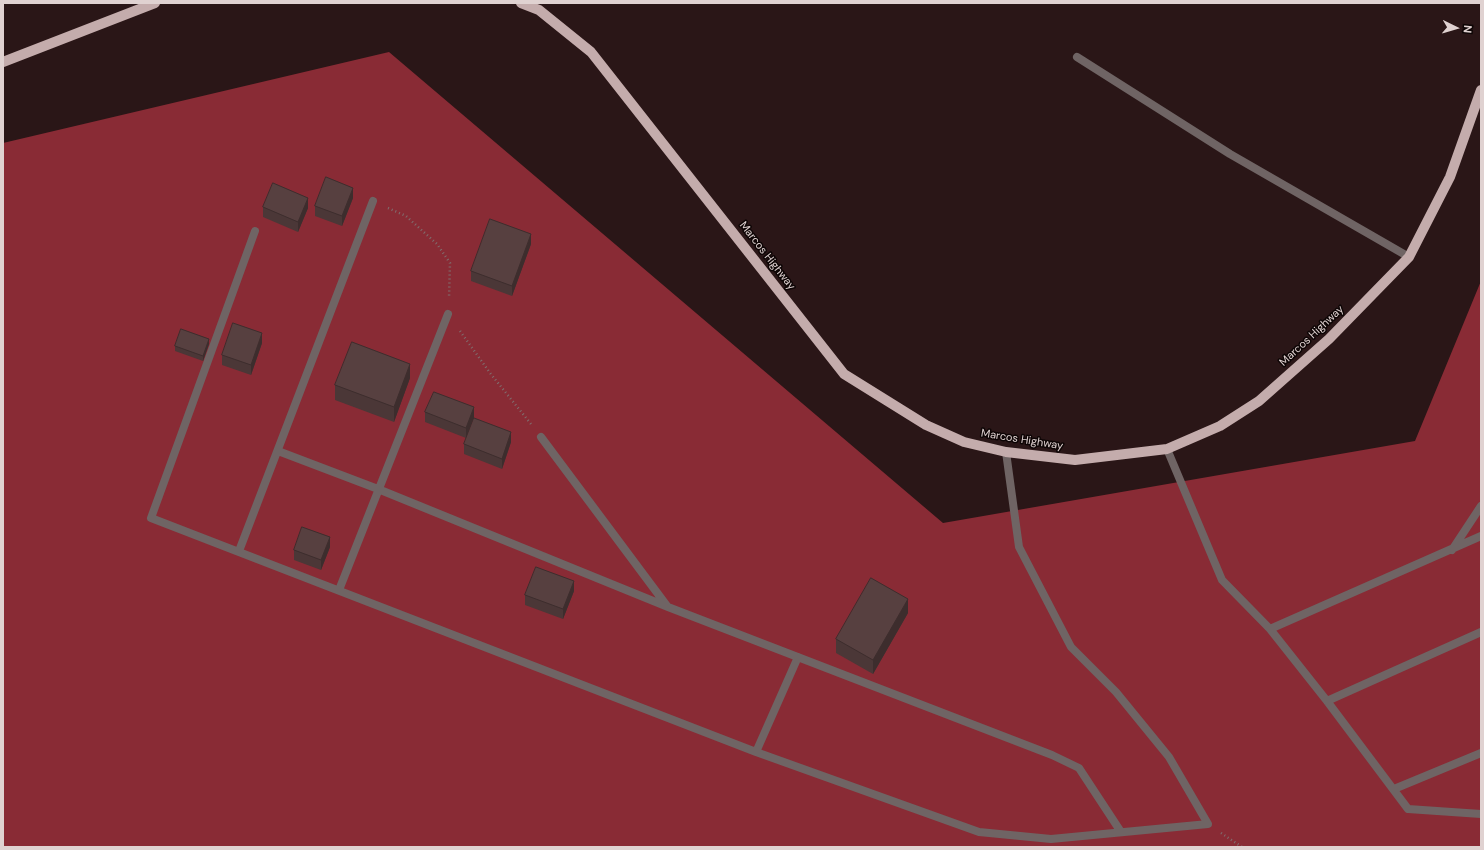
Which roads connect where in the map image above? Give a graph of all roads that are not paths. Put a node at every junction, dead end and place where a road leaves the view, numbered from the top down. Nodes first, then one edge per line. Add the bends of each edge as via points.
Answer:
1 (155, 3) edge
2 (521, 3) edge
3 (1077, 57) dead end
4 (3, 62) edge
5 (1481, 90) edge
6 (373, 201) dead end
7 (255, 231) dead end
8 (1409, 257) junction
9 (448, 314) dead end
10 (541, 437) dead end
11 (1167, 449) junction
12 (278, 451) junction
13 (1006, 452) junction
14 (378, 489) junction
15 (1481, 506) edge
16 (1481, 536) edge
17 (1452, 550) junction
18 (239, 552) junction
19 (339, 590) junction
20 (668, 607) junction
21 (1270, 629) junction
22 (1481, 632) edge
23 (798, 657) junction
24 (1327, 701) junction
25 (756, 752) junction
26 (1481, 753) edge
27 (1394, 789) junction
28 (1481, 814) edge
29 (1121, 832) junction

1 - 4 main road
2 - 13 main road, Marcos Highway via 539,10 591,52 844,374 926,425 964,442
3 - 8 street via 1230,154
5 - 8 main road, Marcos Highway via 1450,177
6 - 12 street
7 - 18 street via 151,518
8 - 11 main road, Marcos Highway via 1329,339 1259,401 1220,426
9 - 14 street
10 - 20 street
11 - 13 main road, Marcos Highway via 1075,460
11 - 21 street via 1222,580
12 - 14 street
12 - 18 street
13 - 29 street via 1019,547 1071,647 1116,692 1169,757 1208,824
14 - 19 street
14 - 20 street
15 - 17 street
16 - 17 street
17 - 21 street
18 - 19 street
19 - 25 street
20 - 23 street
21 - 24 street
22 - 24 street
23 - 25 street
23 - 29 street via 1052,755 1079,768
24 - 27 street
25 - 29 street via 979,832 1051,839
26 - 27 street
27 - 28 street via 1408,809

